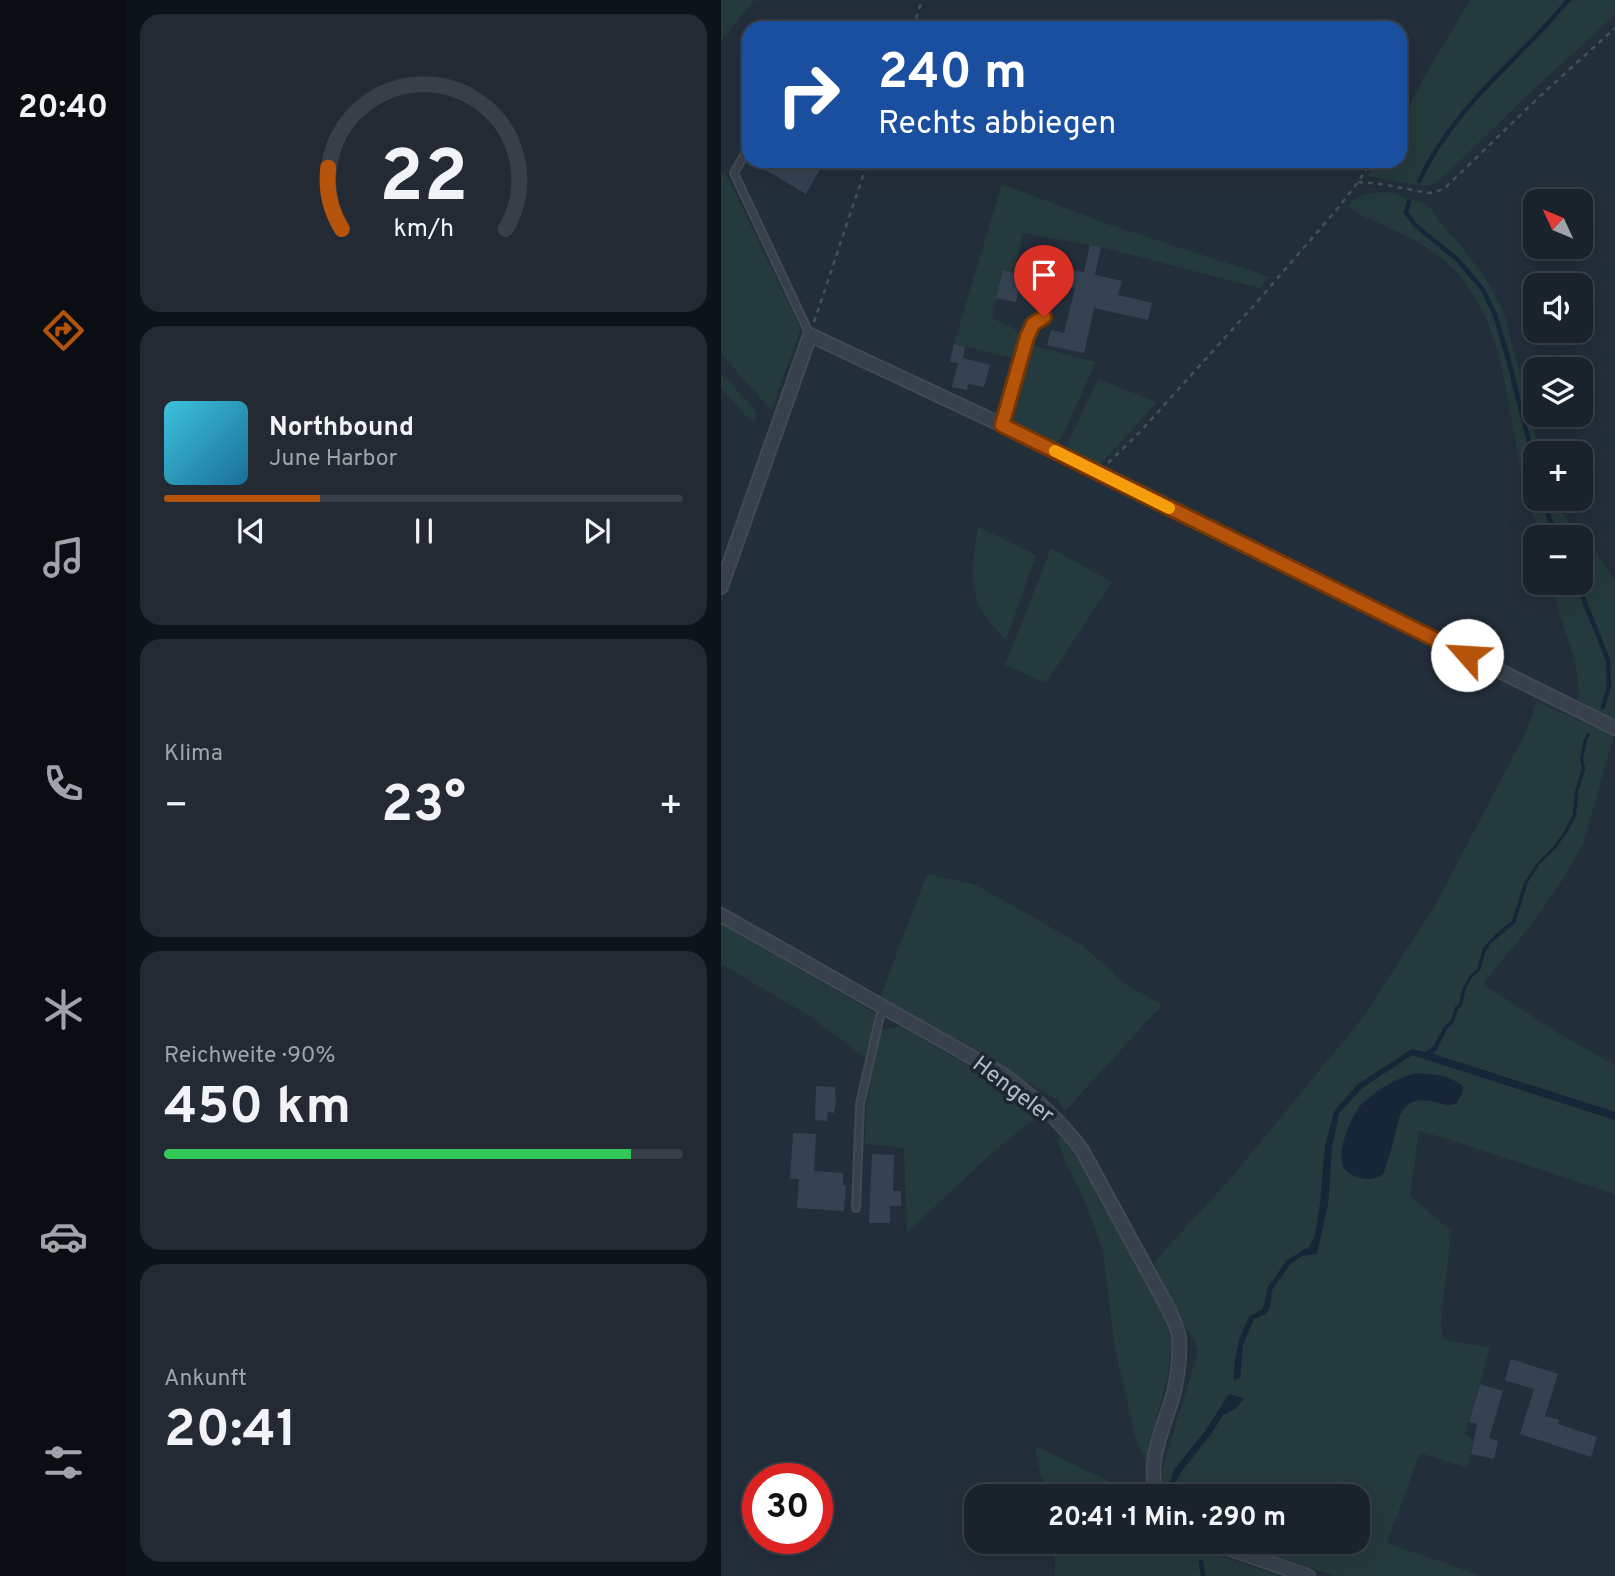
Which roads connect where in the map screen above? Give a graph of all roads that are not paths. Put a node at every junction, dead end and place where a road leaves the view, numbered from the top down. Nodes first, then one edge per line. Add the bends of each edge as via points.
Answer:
1 (742, 159) edge
2 (1044, 317) dead end
3 (810, 335) junction
4 (1002, 425) junction
5 (721, 587) edge
6 (1615, 728) edge
7 (721, 915) edge
8 (885, 1007) junction
9 (856, 1208) dead end
10 (1155, 1484) edge
11 (1244, 1554) edge
12 (1308, 1576) edge

1 - 3 lane via 734,173
2 - 4 lane via 1033,324 1027,337
3 - 4 street
3 - 5 street
4 - 6 street
7 - 8 street, Hengeler
8 - 9 lane via 860,1104
8 - 10 street, Hengeler via 1005,1076 1035,1098 1082,1150 1179,1335 1179,1364 1159,1440
11 - 12 street

